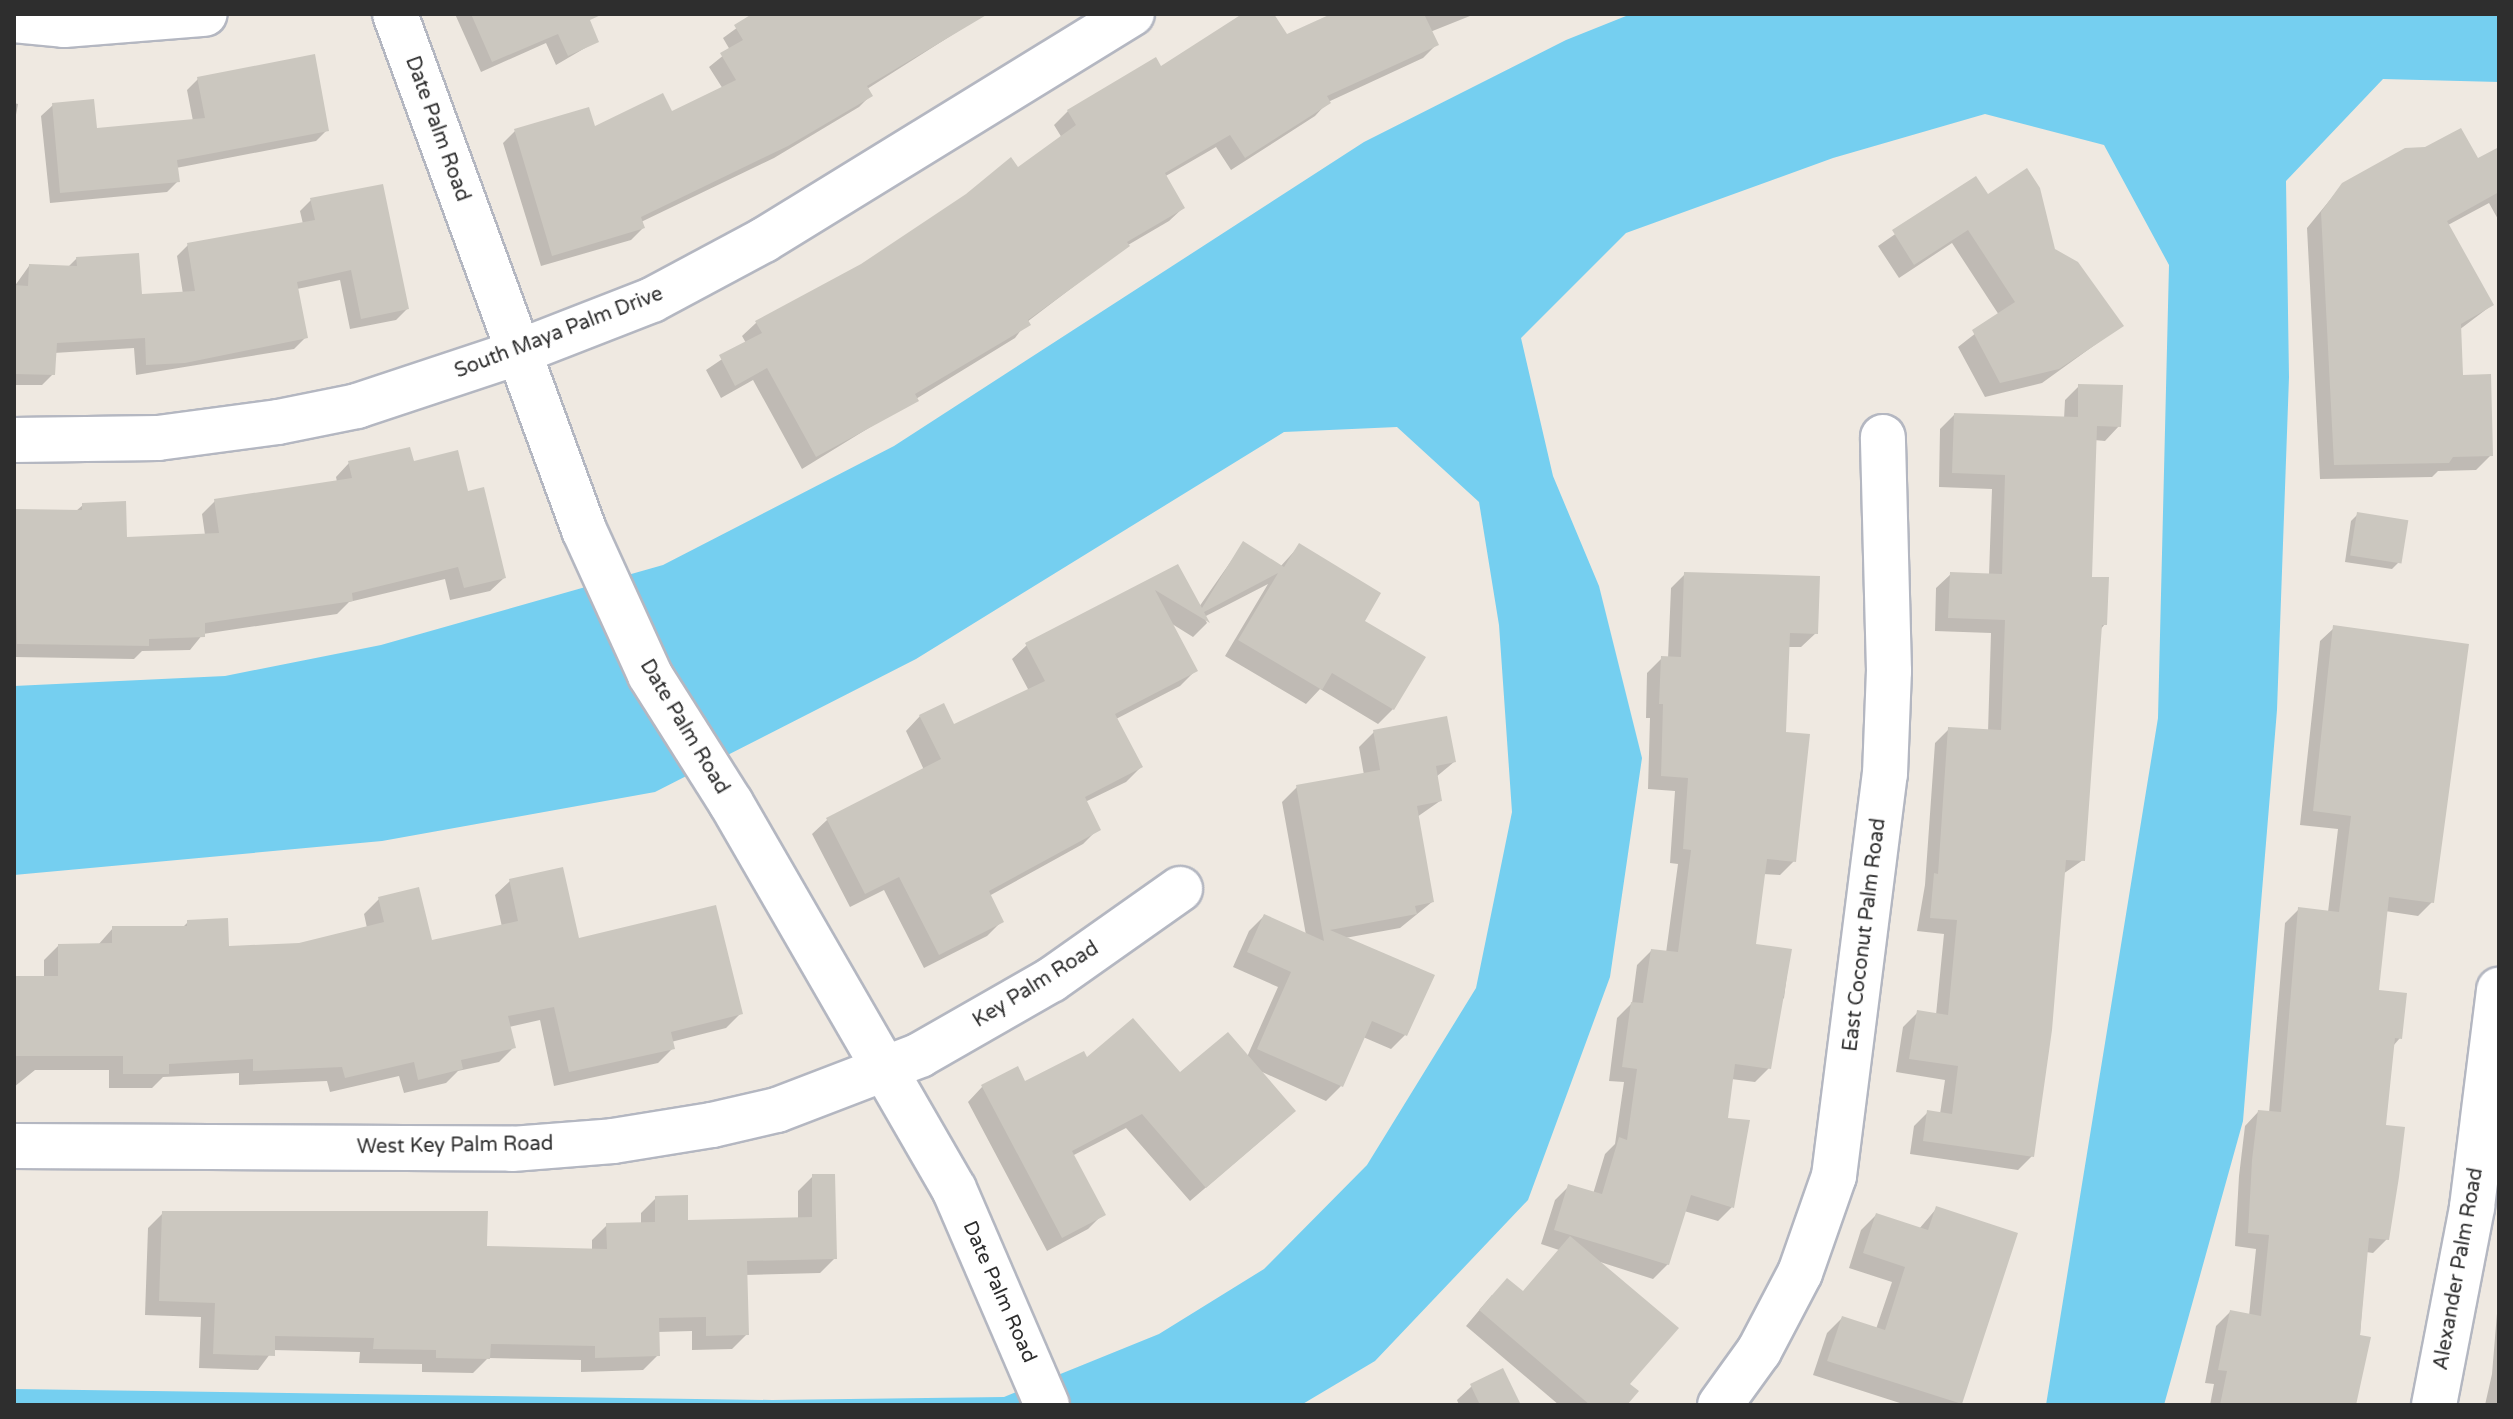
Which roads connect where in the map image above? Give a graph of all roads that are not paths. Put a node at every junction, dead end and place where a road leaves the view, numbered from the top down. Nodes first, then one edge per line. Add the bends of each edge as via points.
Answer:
1 (205, 14) edge
2 (395, 14) edge
3 (1132, 14) edge
4 (14, 20) edge
5 (516, 353) junction
6 (1883, 437) dead end
7 (14, 440) edge
8 (1180, 889) dead end
9 (2499, 990) edge
10 (887, 1070) junction
11 (14, 1146) edge
12 (1047, 1405) edge
13 (1720, 1405) edge
14 (2434, 1405) edge

1 - 4 street via 64,25
2 - 5 street, Date Palm Road
3 - 5 street, South Maya Palm Drive via 764,240 652,300
5 - 7 street, South Maya Palm Drive via 357,406 278,422 158,438
5 - 10 street, Date Palm Road via 584,530 650,675
6 - 13 street, East Coconut Palm Road via 1889,671 1885,774 1834,1176 1800,1273 1759,1351
8 - 10 street, Key Palm Road via 1051,980
9 - 14 street, Alexander Palm Road via 2472,1207
10 - 11 street, West Key Palm Road via 777,1110 613,1141 512,1149
10 - 12 street, Date Palm Road via 954,1189

